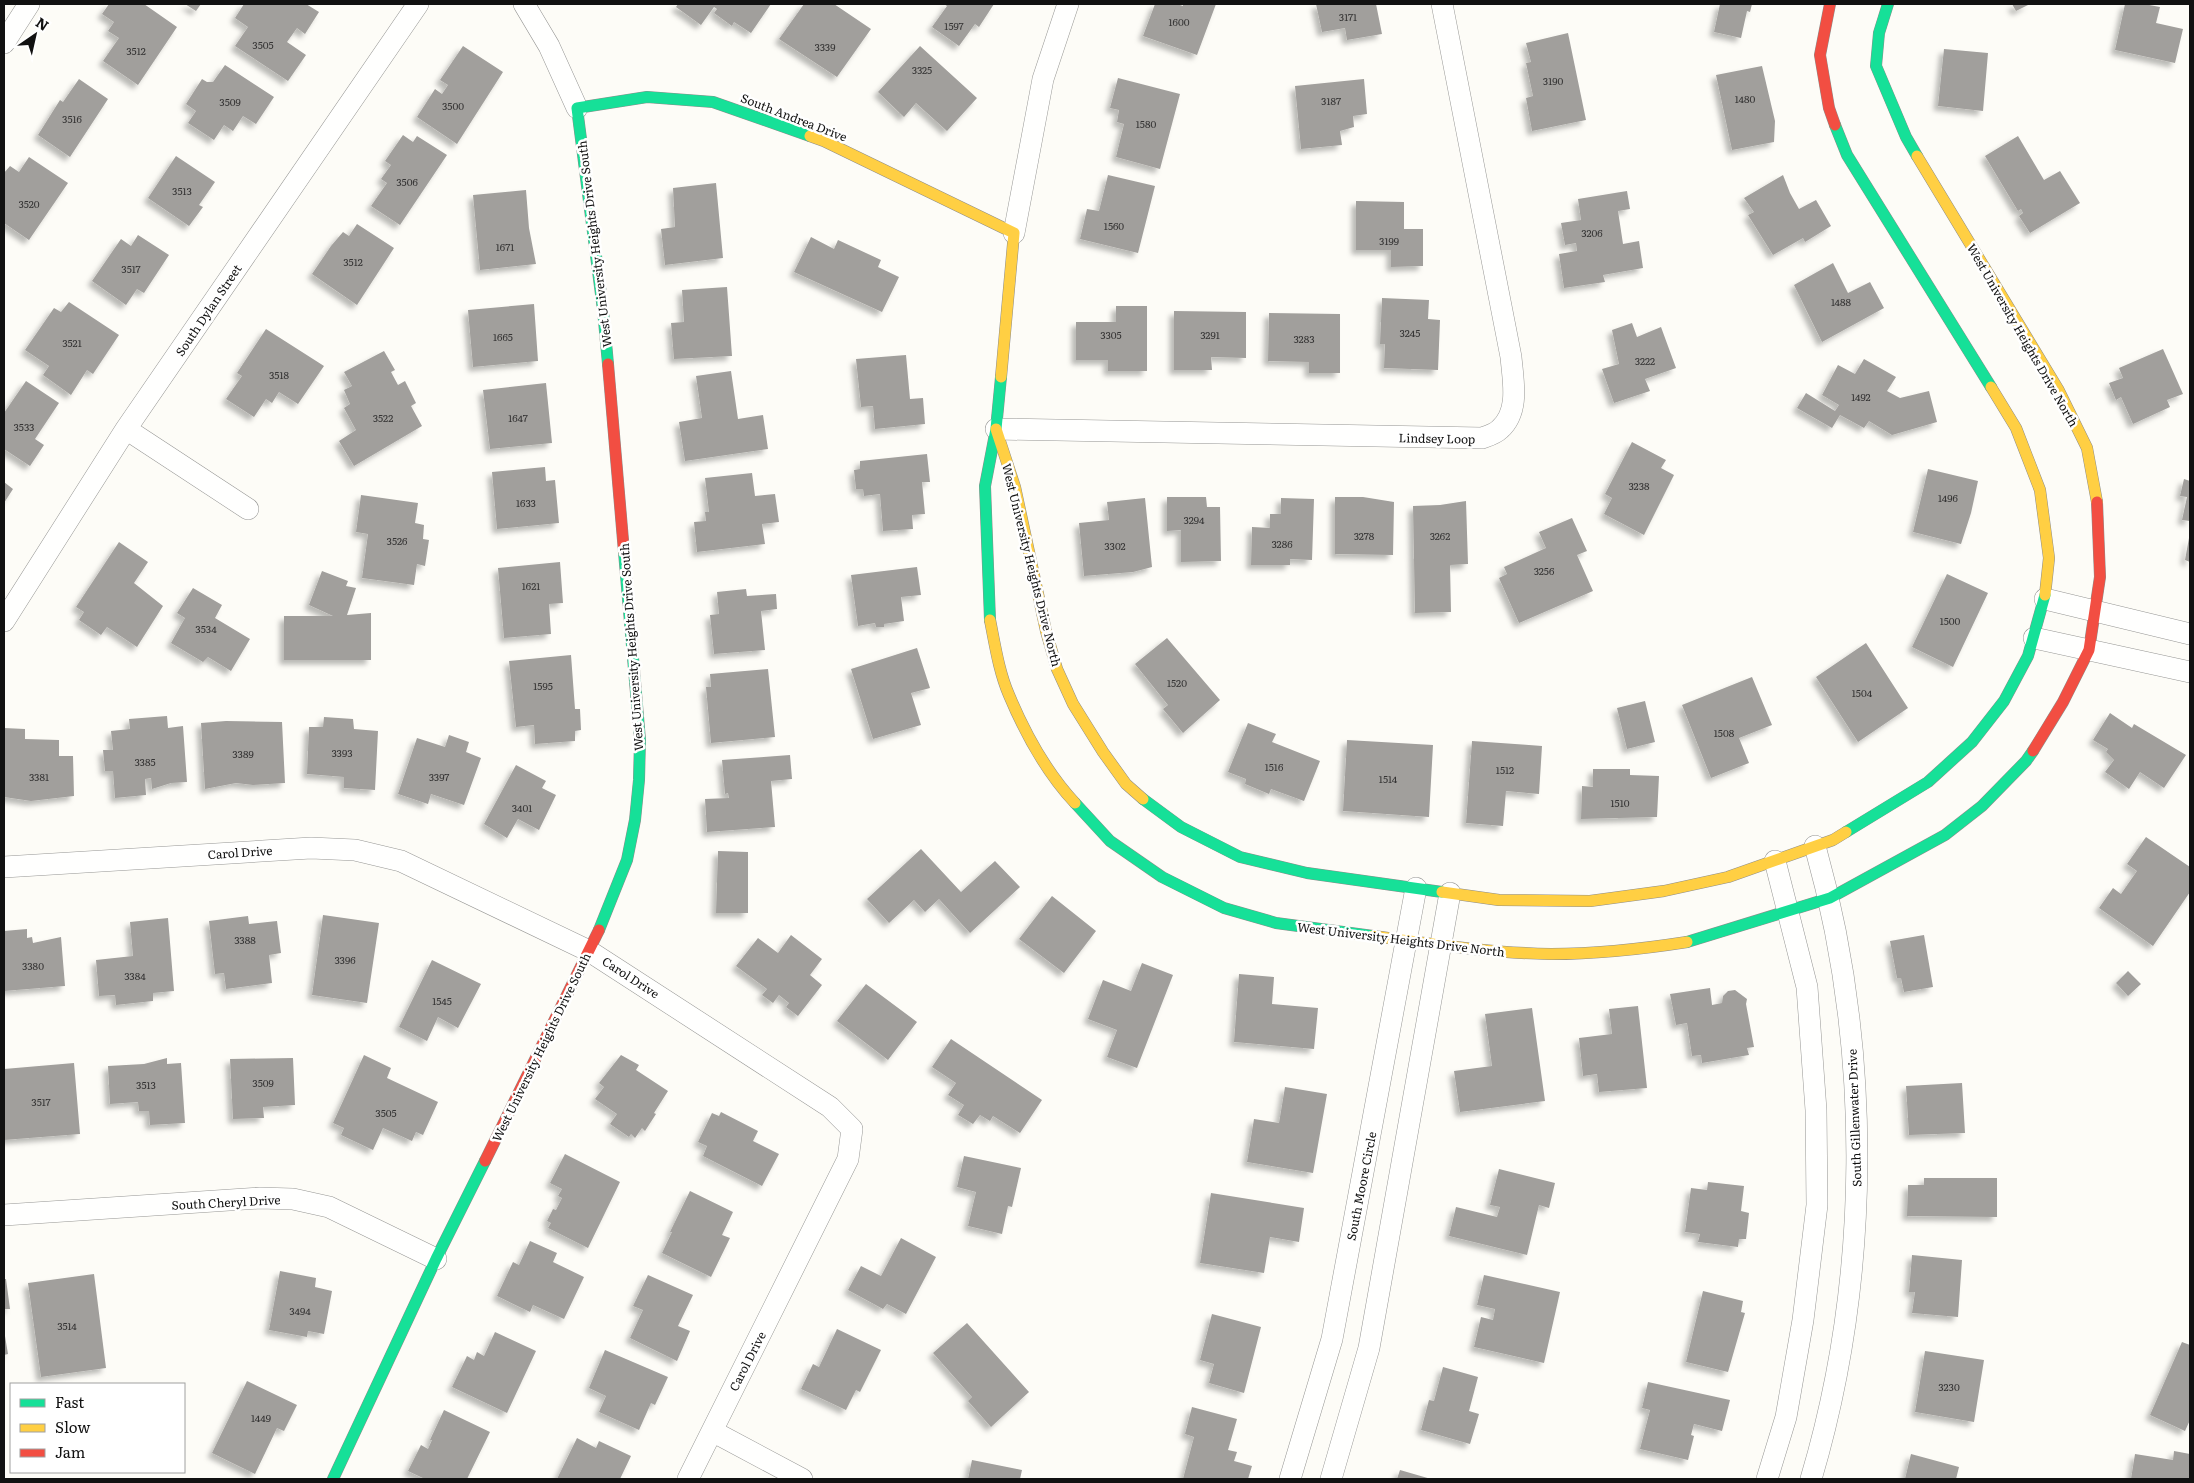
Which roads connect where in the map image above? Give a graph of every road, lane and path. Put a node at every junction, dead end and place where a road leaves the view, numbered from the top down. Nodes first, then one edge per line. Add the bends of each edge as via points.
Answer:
1 (29, 4) edge
2 (418, 4) edge
3 (524, 4) edge
4 (1068, 4) edge
5 (1442, 4) edge
6 (1830, 4) edge
7 (1888, 4) edge
8 (4, 43) edge
9 (578, 108) junction
10 (1014, 233) junction
11 (126, 429) junction
12 (996, 429) junction
13 (248, 509) dead end
14 (2046, 599) junction
15 (2095, 611) junction
16 (4, 620) edge
17 (2190, 634) edge
18 (2034, 638) junction
19 (2089, 650) junction
20 (2190, 672) edge
21 (1815, 846) junction
22 (1775, 861) junction
23 (4, 867) edge
24 (1416, 888) junction
25 (1450, 893) junction
26 (1830, 898) junction
27 (1789, 912) junction
28 (1407, 940) junction
29 (1440, 944) junction
30 (589, 950) junction
31 (4, 1215) edge
32 (436, 1259) junction
33 (712, 1430) junction
34 (333, 1479) edge
35 (688, 1479) edge
36 (802, 1479) edge
37 (1290, 1479) edge
38 (1331, 1479) edge
39 (1766, 1479) edge
40 (1811, 1479) edge

1 - 8 street
2 - 11 street, South Dylan Street
3 - 9 street, West University Heights Drive South via 549,46
4 - 10 street, West University Heights Drive North via 1043,79
5 - 12 street, Lindsey Loop via 1511,357 1514,389 1510,416 1499,431 1482,438
6 - 14 street, West University Heights Drive North via 1820,55 1829,108 1847,155 2016,428 2040,490 2049,558
7 - 15 street, West University Heights Drive North via 1879,33 1876,66 1906,137 2058,390 2087,448 2097,496 2100,577
9 - 10 street, South Andrea Drive via 647,97 713,102 824,141
9 - 30 street, West University Heights Drive South via 603,310 640,740 639,794 630,848
10 - 12 street, West University Heights Drive North
11 - 13 street
11 - 16 street, South Dylan Street
12 - 24 street, West University Heights Drive North via 1015,487 1056,669 1073,704 1126,784 1181,827 1240,857 1307,874
12 - 28 street, West University Heights Drive North via 985,486 990,620 997,657 1008,694 1038,754 1071,799 1110,841 1162,878 1224,908 1276,923
14 - 15 street
14 - 18 street, West University Heights Drive North
15 - 17 street
15 - 19 street, West University Heights Drive North
18 - 19 street
18 - 21 street, West University Heights Drive North via 2004,701 1972,742 1928,782 1833,840
19 - 20 street
19 - 26 street, West University Heights Drive North via 2063,702 2026,761 1982,806 1945,835
21 - 22 street, West University Heights Drive North
21 - 26 street, South Gillenwater Drive
22 - 25 street, West University Heights Drive North via 1728,877 1664,891 1590,901 1499,900
22 - 27 street
23 - 30 street, Carol Drive via 311,848 355,850 400,861
24 - 25 street, West University Heights Drive North
24 - 28 street, South Moore Circle
25 - 29 street
26 - 27 street, West University Heights Drive North
26 - 40 street, South Gillenwater Drive via 1852,1035 1857,1173 1853,1255 1841,1344 1824,1434
27 - 29 street, West University Heights Drive North via 1697,940 1641,949 1552,954 1488,951
27 - 39 street via 1807,987 1816,1110 1817,1205 1804,1320 1786,1417
28 - 29 street, West University Heights Drive North
28 - 37 street, South Moore Circle via 1332,1339
29 - 38 street via 1369,1348
30 - 32 street, West University Heights Drive South
30 - 33 street, Carol Drive via 800,1086 852,1129 848,1159
31 - 32 street, South Cheryl Drive via 260,1198 293,1199 329,1206
32 - 34 street, West University Heights Drive South
33 - 35 street, Carol Drive
33 - 36 street

